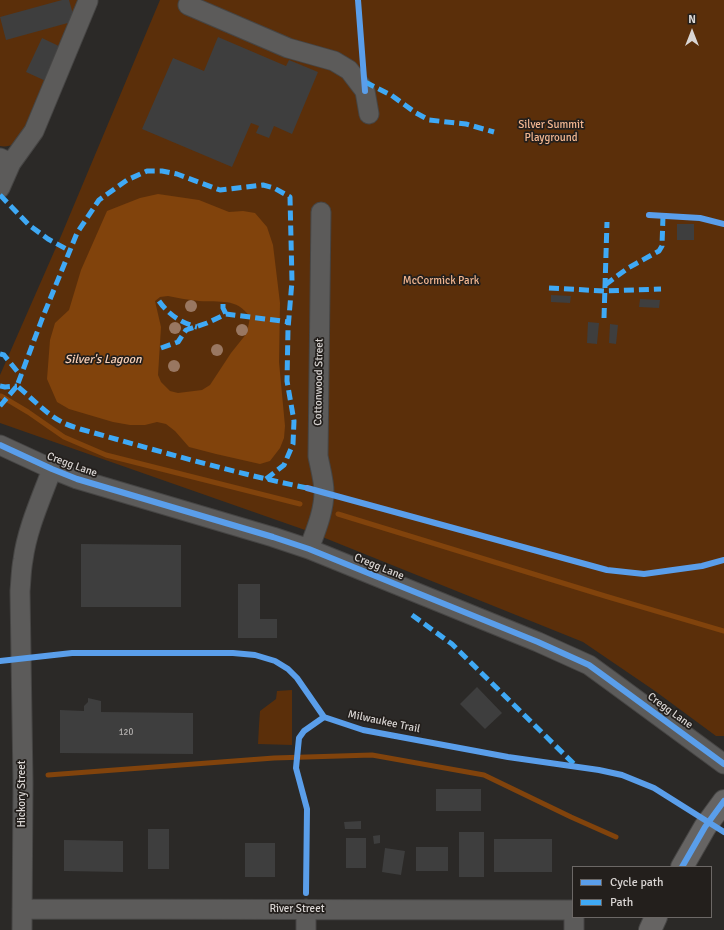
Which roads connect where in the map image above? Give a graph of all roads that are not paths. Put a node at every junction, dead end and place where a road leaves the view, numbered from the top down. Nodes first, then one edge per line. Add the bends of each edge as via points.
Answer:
1 (88, 1) dead end
2 (188, 5) dead end
3 (369, 114) dead end
4 (6, 161) edge
5 (0, 188) edge
6 (321, 212) dead end
7 (0, 445) edge
8 (52, 470) junction
9 (309, 549) junction
10 (724, 764) edge
11 (724, 801) edge
12 (683, 866) edge
13 (22, 909) junction
14 (306, 909) junction
15 (572, 910) edge
16 (574, 918) edge
17 (656, 918) edge
18 (22, 930) edge
19 (306, 930) edge
20 (574, 930) edge
21 (650, 930) edge

1 - 4 street via 34,132
2 - 3 street via 288,48 334,61 349,70 365,91
4 - 5 street
6 - 9 street, Cottonwood Street via 318,456 324,492 322,508
7 - 8 street, Cregg Lane
8 - 9 street, Cregg Lane
8 - 13 street, Hickory Street via 35,515 23,560 20,591
9 - 10 street, Cregg Lane via 538,642 589,666
11 - 12 main road via 705,827
13 - 14 street, River Street
13 - 18 street, Hickory Street
14 - 15 street, River Street
14 - 19 street
16 - 20 street
17 - 21 main road

